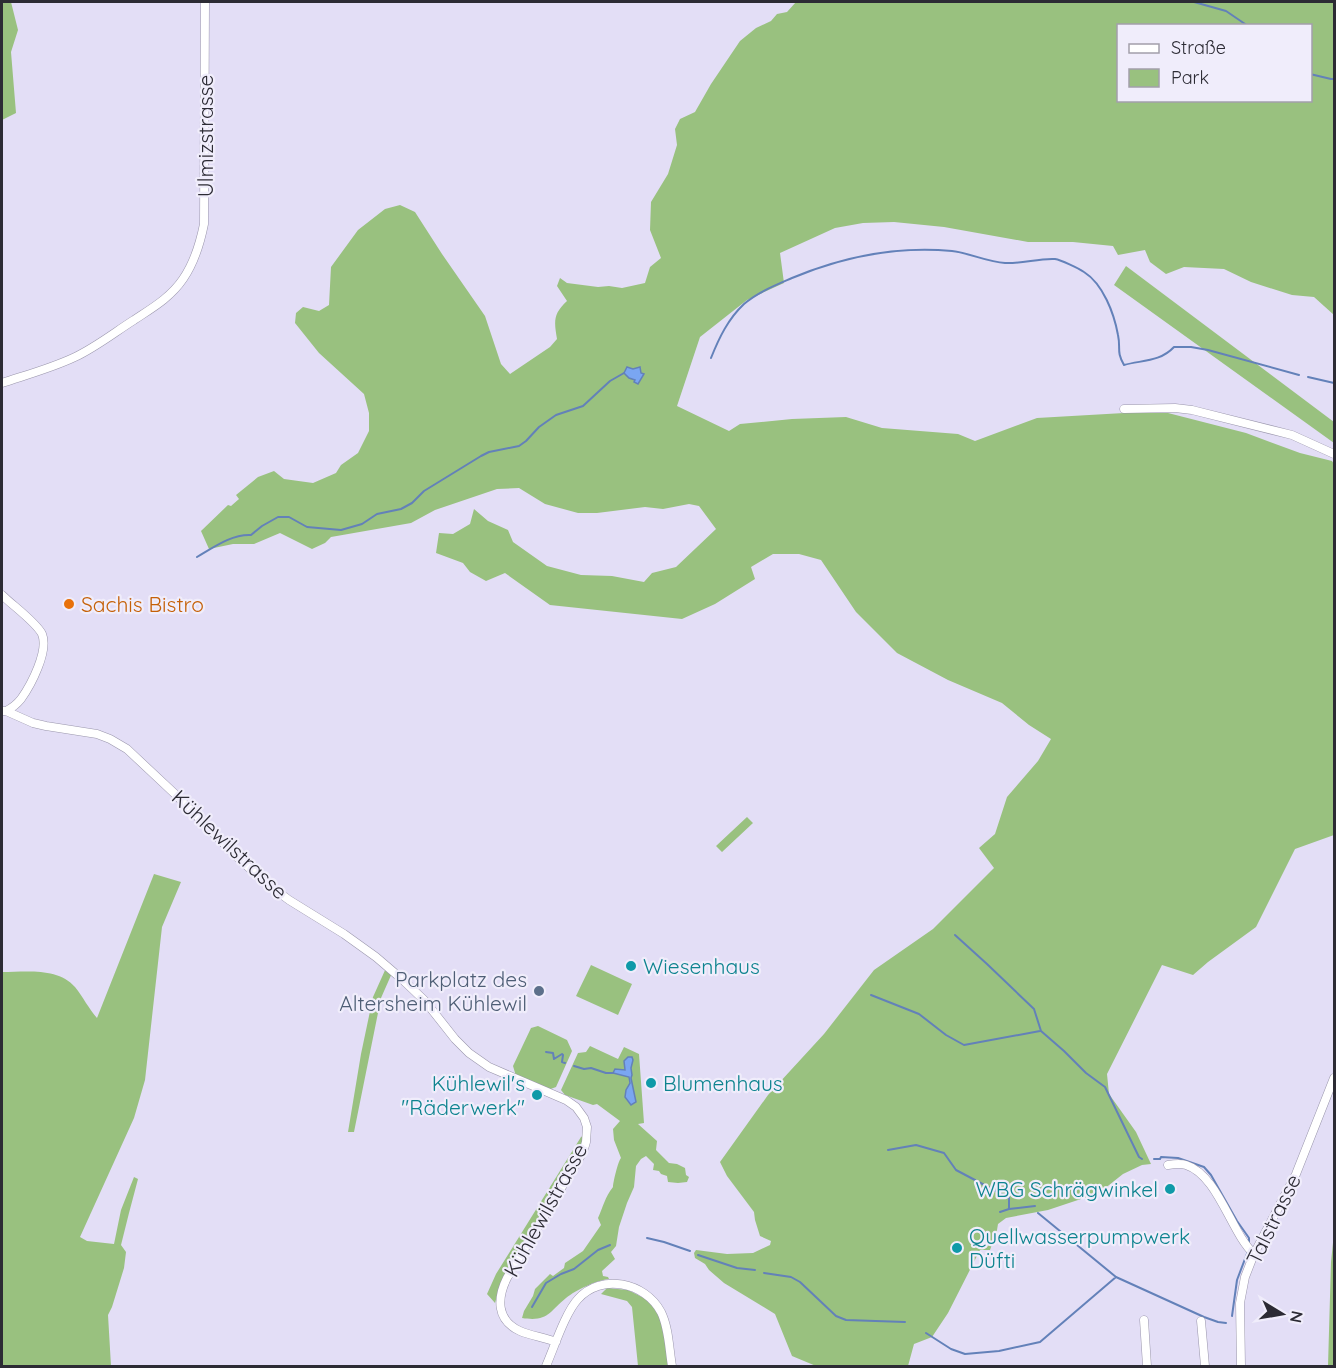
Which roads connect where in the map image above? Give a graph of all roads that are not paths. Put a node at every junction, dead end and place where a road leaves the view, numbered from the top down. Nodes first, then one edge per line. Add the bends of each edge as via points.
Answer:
1 (205, 2) edge
2 (2, 383) edge
3 (1124, 409) dead end
4 (1335, 454) edge
5 (2, 595) edge
6 (21, 699) junction
7 (4, 711) edge
8 (24, 718) junction
9 (1335, 1078) edge
10 (1168, 1165) dead end
11 (1250, 1250) junction
12 (1144, 1320) dead end
13 (1201, 1321) dead end
14 (556, 1342) junction
15 (546, 1366) edge
16 (672, 1366) edge
17 (1147, 1366) edge
18 (1204, 1366) edge
19 (1242, 1366) edge

1 - 2 street, Ulmizstrasse via 204,224 190,268 163,300 93,347
3 - 4 street via 1192,410 1292,435
5 - 6 street via 37,628 43,639 36,673
6 - 7 street
6 - 8 street
7 - 8 street, Kühlewilstrasse
8 - 14 street, Kühlewilstrasse via 46,726 97,734 127,749 266,883 350,938 404,981 469,1053 499,1072 566,1100 579,1110 587,1131 583,1152 507,1278 500,1297 502,1314 514,1328
9 - 11 street, Talstrasse via 1296,1174
10 - 11 street via 1185,1164 1205,1179
11 - 19 street, Talstrasse via 1241,1297
12 - 17 street
13 - 18 street
14 - 15 street
14 - 16 street via 583,1294 600,1285 626,1285 645,1293 661,1312

